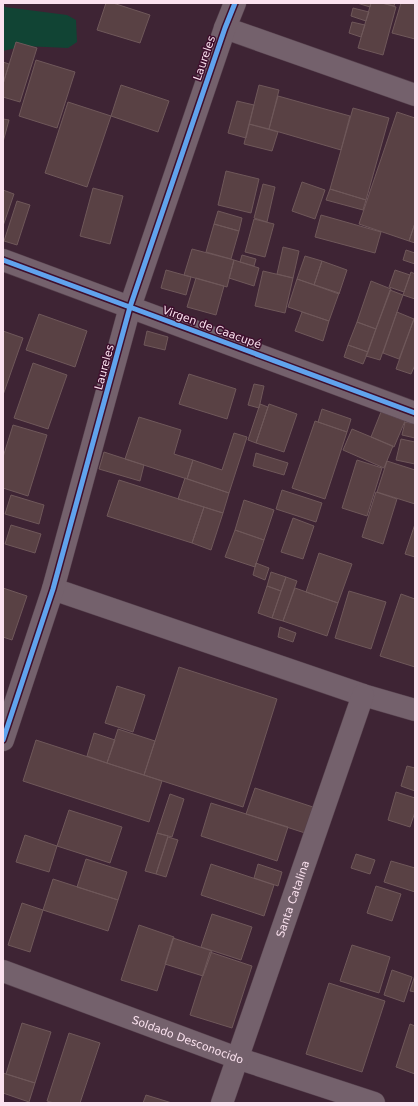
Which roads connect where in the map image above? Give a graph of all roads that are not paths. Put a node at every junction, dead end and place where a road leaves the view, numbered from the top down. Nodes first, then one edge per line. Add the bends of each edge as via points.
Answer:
1 (235, 3) edge
2 (225, 28) junction
3 (415, 95) edge
4 (3, 260) edge
5 (130, 307) junction
6 (415, 412) edge
7 (53, 589) junction
8 (363, 694) junction
9 (415, 710) edge
10 (3, 740) edge
11 (3, 971) edge
12 (237, 1058) junction
13 (222, 1103) edge
14 (374, 1103) edge

1 - 2 street, Laureles
2 - 3 street
2 - 5 street, Laureles
4 - 5 street, Virgen de Caacupé
5 - 6 street, Virgen de Caacupé
5 - 7 street, Laureles
7 - 8 street
7 - 10 street, Laureles
8 - 9 street
8 - 12 street, Santa Catalina
11 - 12 street, Soldado Desconocido
12 - 13 street, Santa Catalina
12 - 14 street, Soldado Desconocido

